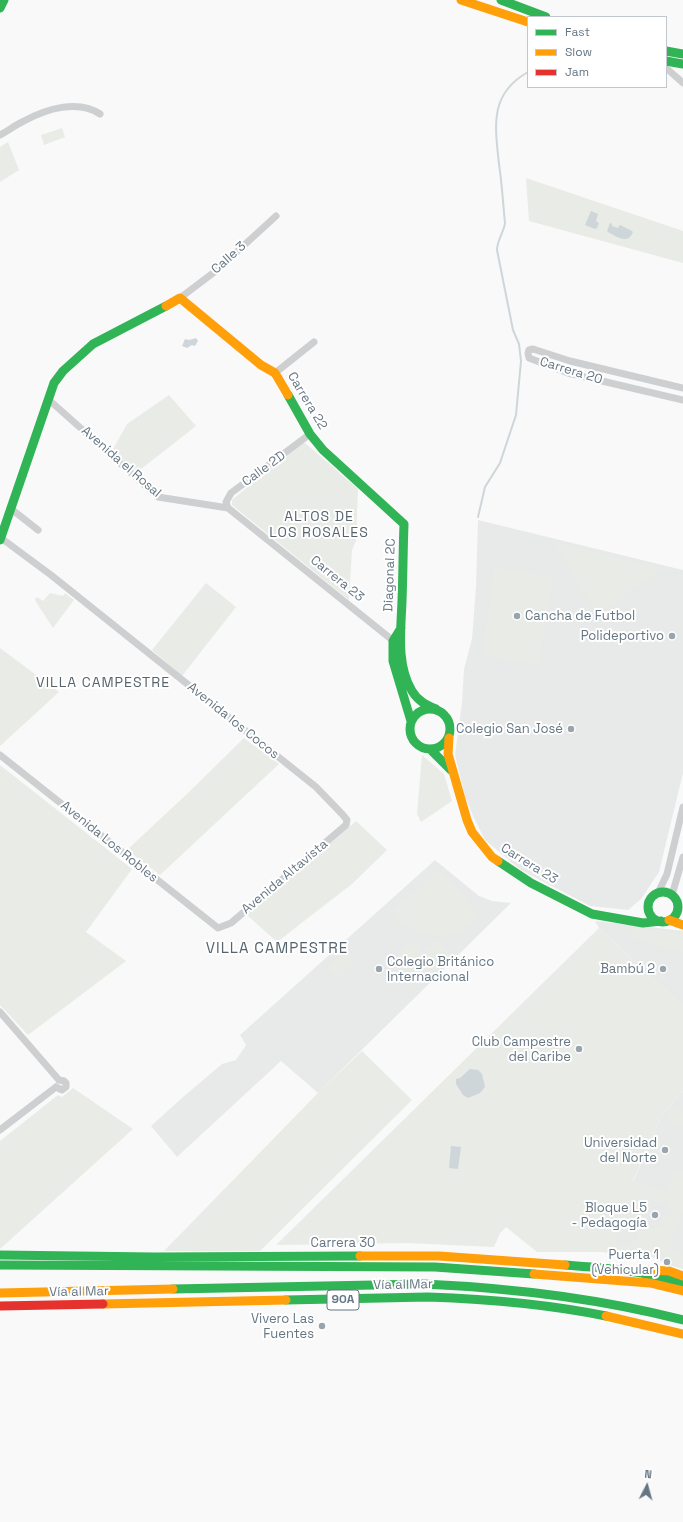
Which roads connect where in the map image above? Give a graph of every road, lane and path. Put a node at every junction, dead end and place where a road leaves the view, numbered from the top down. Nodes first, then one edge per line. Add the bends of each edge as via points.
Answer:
1 (4, 0) edge
2 (461, 0) edge
3 (502, 0) edge
4 (0, 8) edge
5 (543, 16) edge
6 (527, 22) edge
7 (667, 51) edge
8 (683, 54) edge
9 (667, 61) edge
10 (683, 64) edge
11 (667, 69) edge
12 (683, 83) edge
13 (100, 114) dead end
14 (3, 134) edge
15 (0, 140) edge
16 (276, 216) dead end
17 (180, 298) junction
18 (314, 342) dead end
19 (275, 373) junction
20 (683, 388) edge
21 (48, 399) junction
22 (683, 400) edge
23 (310, 434) junction
24 (10, 508) junction
25 (228, 508) junction
26 (404, 524) joint
27 (38, 530) dead end
28 (0, 539) edge
29 (401, 628) junction
30 (393, 641) junction
31 (401, 647) junction
32 (436, 709) junction
33 (411, 721) junction
34 (449, 738) junction
35 (430, 749) junction
36 (0, 755) edge
37 (452, 772) junction
38 (683, 807) edge
39 (347, 820) joint
40 (683, 857) edge
41 (658, 893) junction
42 (672, 895) junction
43 (648, 908) junction
44 (680, 908) edge
45 (622, 920) junction
46 (665, 920) junction
47 (683, 924) edge
48 (218, 928) joint
49 (0, 1012) edge
50 (0, 1130) edge
51 (0, 1255) edge
52 (0, 1265) edge
53 (622, 1269) junction
54 (683, 1276) edge
55 (622, 1280) junction
56 (683, 1284) edge
57 (683, 1291) edge
58 (0, 1293) edge
59 (683, 1298) edge
60 (0, 1306) edge
61 (683, 1320) edge
62 (683, 1334) edge

1 - 4 main road
2 - 6 main road
3 - 5 main road
7 - 8 main road
9 - 10 main road
11 - 12 street
13 - 14 street via 84,108 61,108 30,117
14 - 15 street
16 - 17 street, Calle 3 via 217,270
17 - 19 main road, Carrera 22 via 261,365
17 - 21 main road via 93,344 63,371 54,383
18 - 19 street
19 - 23 main road, Carrera 22
20 - 22 street, Carrera 20 via 570,361 532,349 528,353 529,358 568,372
21 - 24 main road
21 - 25 street, Avenida el Rosal via 158,497
23 - 25 street, Calle 2D via 231,493 226,502
23 - 26 main road, Carrera 22 via 323,450
24 - 27 street
24 - 28 main road
25 - 30 street, Carrera 23
26 - 29 main road, Diagonal 2C
28 - 39 street, Avenida los Cocos via 51,575 316,787
29 - 30 main road, Diagonal 2C
29 - 31 main road, Diagonal 2C
30 - 31 street, Carrera 23
30 - 33 main road via 396,678 408,704
31 - 32 main road via 404,673 410,686 423,703
32 - 33 main road via 424,709
32 - 34 main road via 448,717 451,731
33 - 35 main road via 410,731 413,740 421,747
34 - 35 main road via 441,746
34 - 37 main road, Carrera 23 via 448,754
35 - 37 main road, Carrera 23
36 - 48 street, Avenida Los Robles
37 - 45 main road, Carrera 23 via 472,832 492,857 531,884 586,911
38 - 41 street via 667,874
39 - 48 street, Avenida Altavista via 346,825 237,918
40 - 42 street
41 - 42 main road
41 - 43 main road via 649,901
42 - 44 main road
43 - 45 main road, Carrera 23 via 636,917
43 - 46 main road via 651,916
44 - 46 main road
45 - 46 main road, Carrera 23 via 652,923
46 - 47 main road, Carrera 23
49 - 50 street via 60,1083
51 - 53 main road, Carrera 30 via 154,1258 439,1256
52 - 55 main road, Carrera 30 via 435,1267
53 - 54 main road via 669,1271
53 - 56 main road, Carrera 30
55 - 57 main road, Carrera 30 via 650,1283
55 - 59 main road
58 - 61 main road, Vía al Mar / 90A via 424,1284 491,1286 610,1303
60 - 62 main road, Vía al Mar / 90A via 457,1298 534,1304 603,1314

